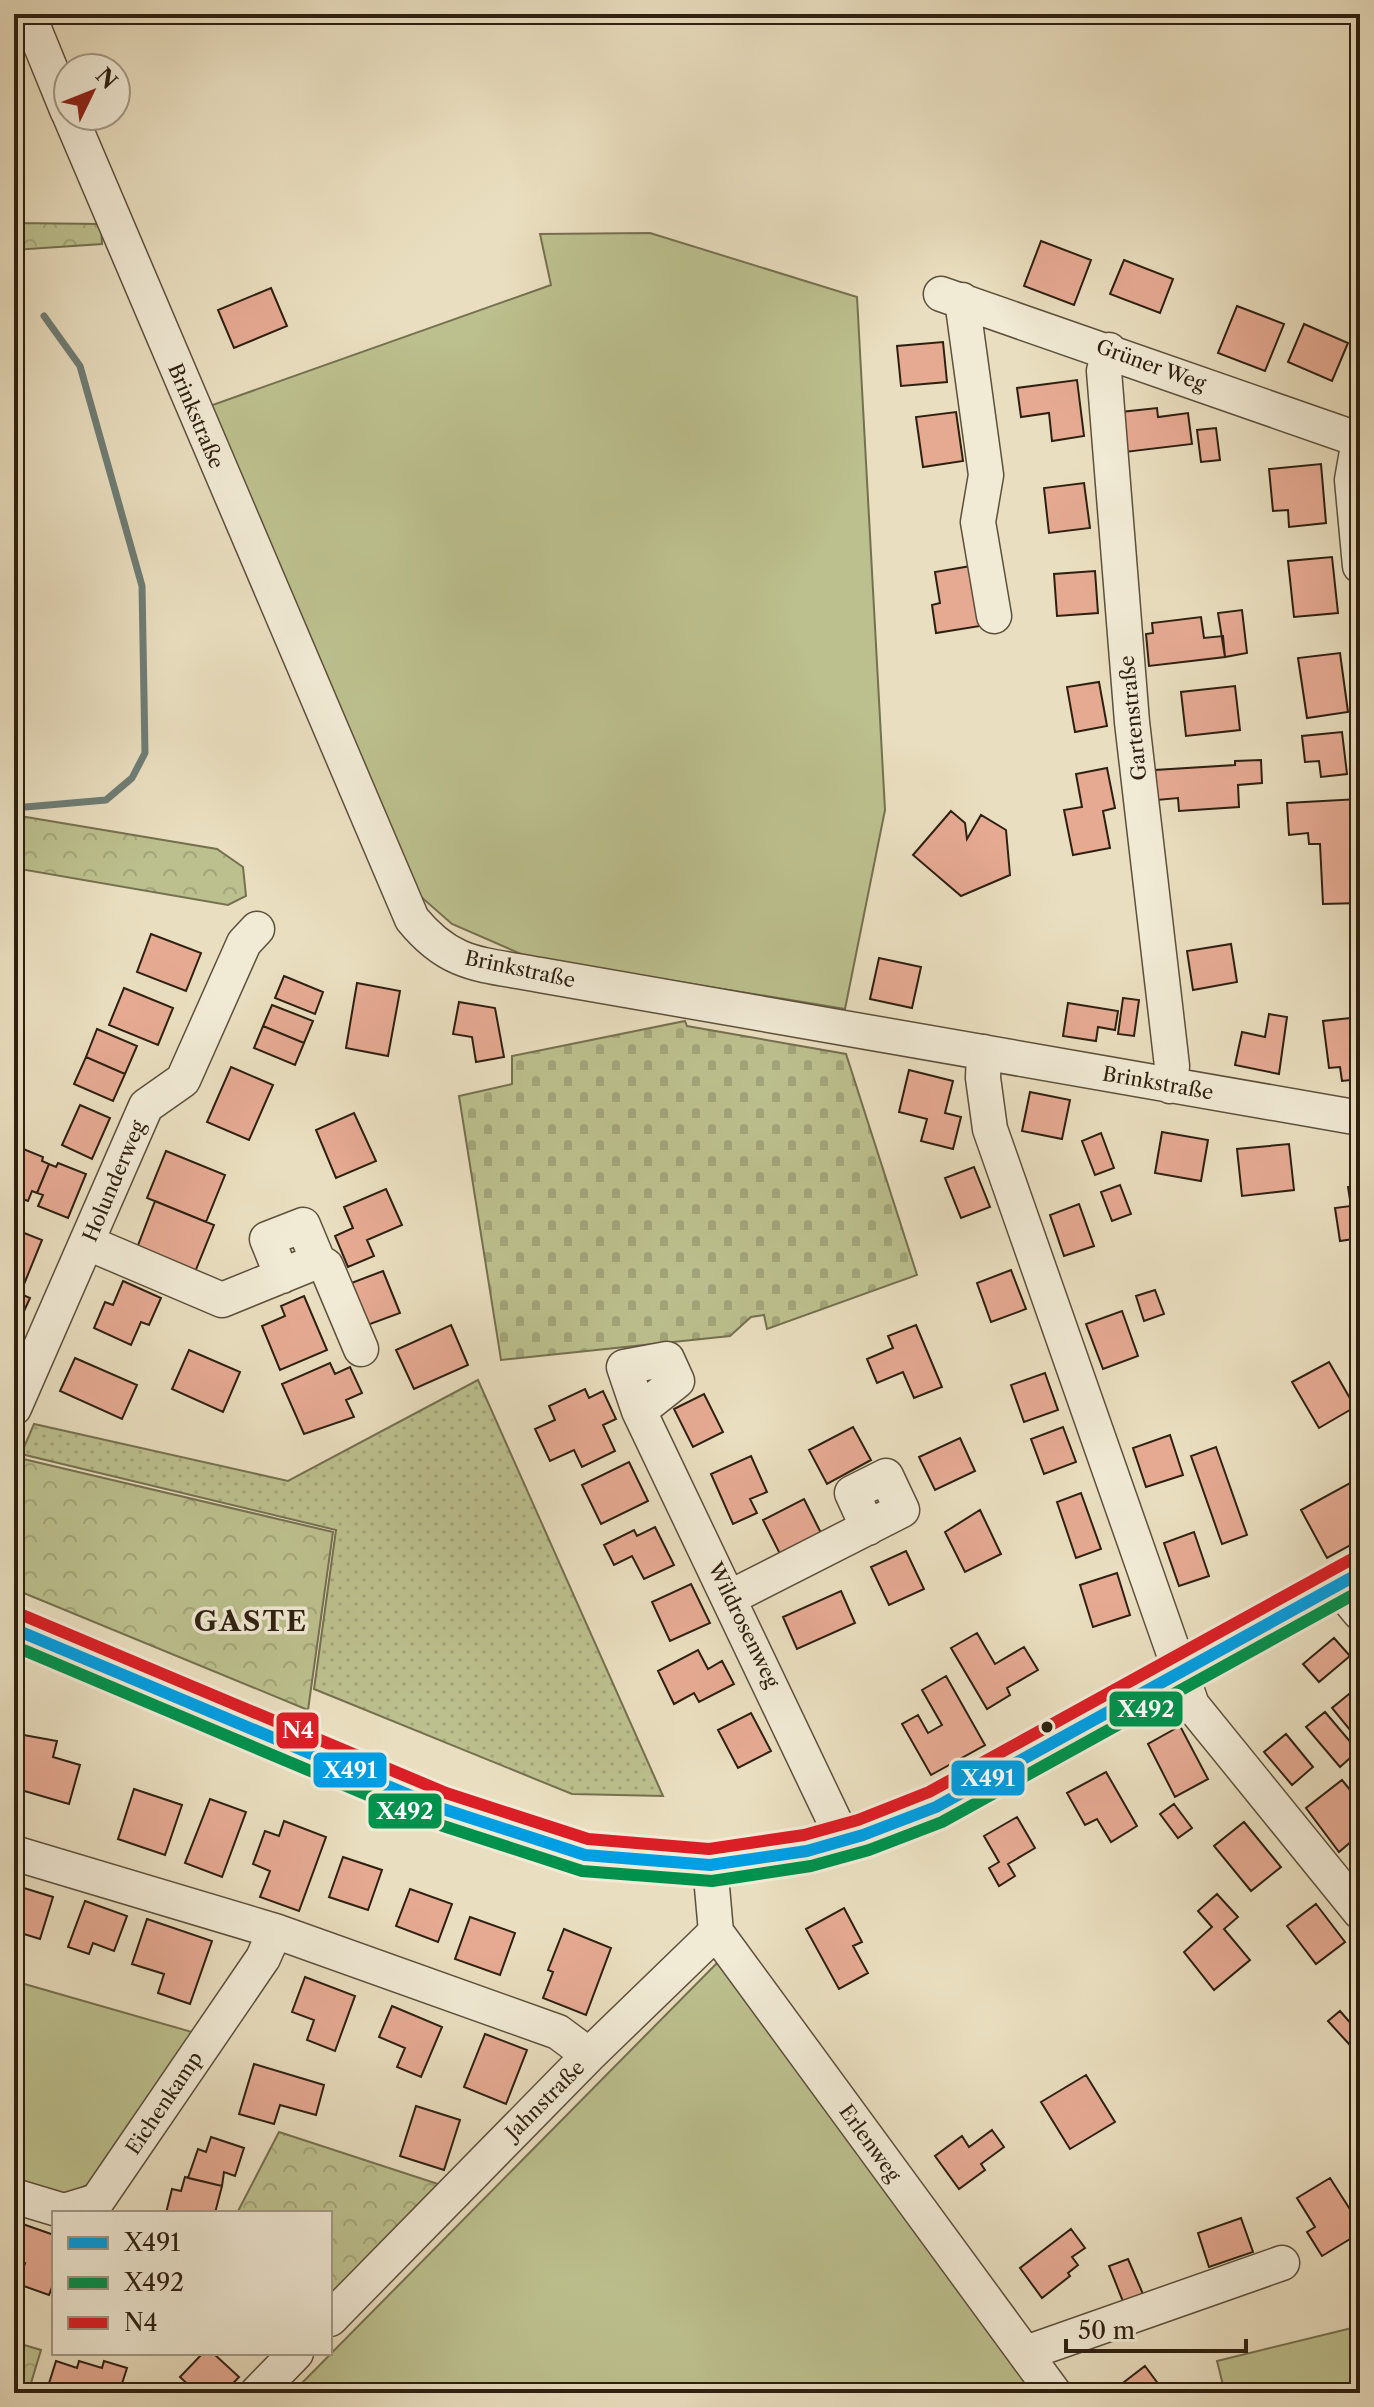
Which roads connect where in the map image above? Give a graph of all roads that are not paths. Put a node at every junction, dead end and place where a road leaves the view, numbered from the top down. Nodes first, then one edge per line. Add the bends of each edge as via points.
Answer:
1 (28, 14) edge
2 (52, 73) edge
3 (77, 132) edge
4 (1109, 350) junction
5 (1360, 440) edge
6 (1360, 566) edge
7 (994, 616) dead end
8 (257, 929) dead end
9 (984, 1052) junction
10 (1170, 1086) junction
11 (1360, 1118) edge
12 (88, 1243) junction
13 (361, 1349) dead end
14 (14, 1408) edge
15 (639, 1411) dead end
16 (868, 1528) dead end
17 (1348, 1579) edge
18 (731, 1597) junction
19 (1360, 1613) edge
20 (14, 1629) edge
21 (1180, 1674) junction
22 (844, 1841) junction
23 (14, 1853) edge
24 (710, 1865) junction
25 (1360, 1912) edge
26 (275, 1931) junction
27 (716, 1932) junction
28 (589, 2055) junction
29 (14, 2196) edge
30 (1282, 2263) dead end
31 (332, 2317) edge
32 (1026, 2353) junction
33 (294, 2355) edge
34 (257, 2393) edge
35 (1054, 2393) edge

1 - 2 street, Brinkstraße
3 - 9 street, Brinkstraße via 412,919 433,945 467,961
4 - 5 street, Grüner Weg
4 - 7 street, Grüner Weg via 952,297 986,475 978,522
4 - 10 street, Gartenstraße via 1104,371 1131,706 1172,1066
5 - 6 street via 1352,480
8 - 12 street, Holunderweg via 244,943 183,1080 146,1106
9 - 10 street, Brinkstraße
9 - 21 street via 990,1129
10 - 11 street, Brinkstraße
12 - 13 street via 222,1300 318,1261 326,1266
12 - 14 street, Holunderweg
15 - 18 street, Wildrosenweg
16 - 18 street
17 - 19 street
17 - 21 street
18 - 22 street, Wildrosenweg
20 - 24 street via 440,1808 585,1855
21 - 22 street via 936,1807
21 - 25 street via 1204,1723
22 - 24 street
23 - 26 street
24 - 27 street
26 - 28 street via 558,2032
26 - 29 street, Eichenkamp via 263,1958 97,2201 64,2211
27 - 28 street, Jahnstraße
27 - 32 street, Erlenweg
28 - 31 street, Jahnstraße
30 - 32 street
32 - 35 street, Erlenweg
33 - 34 street

